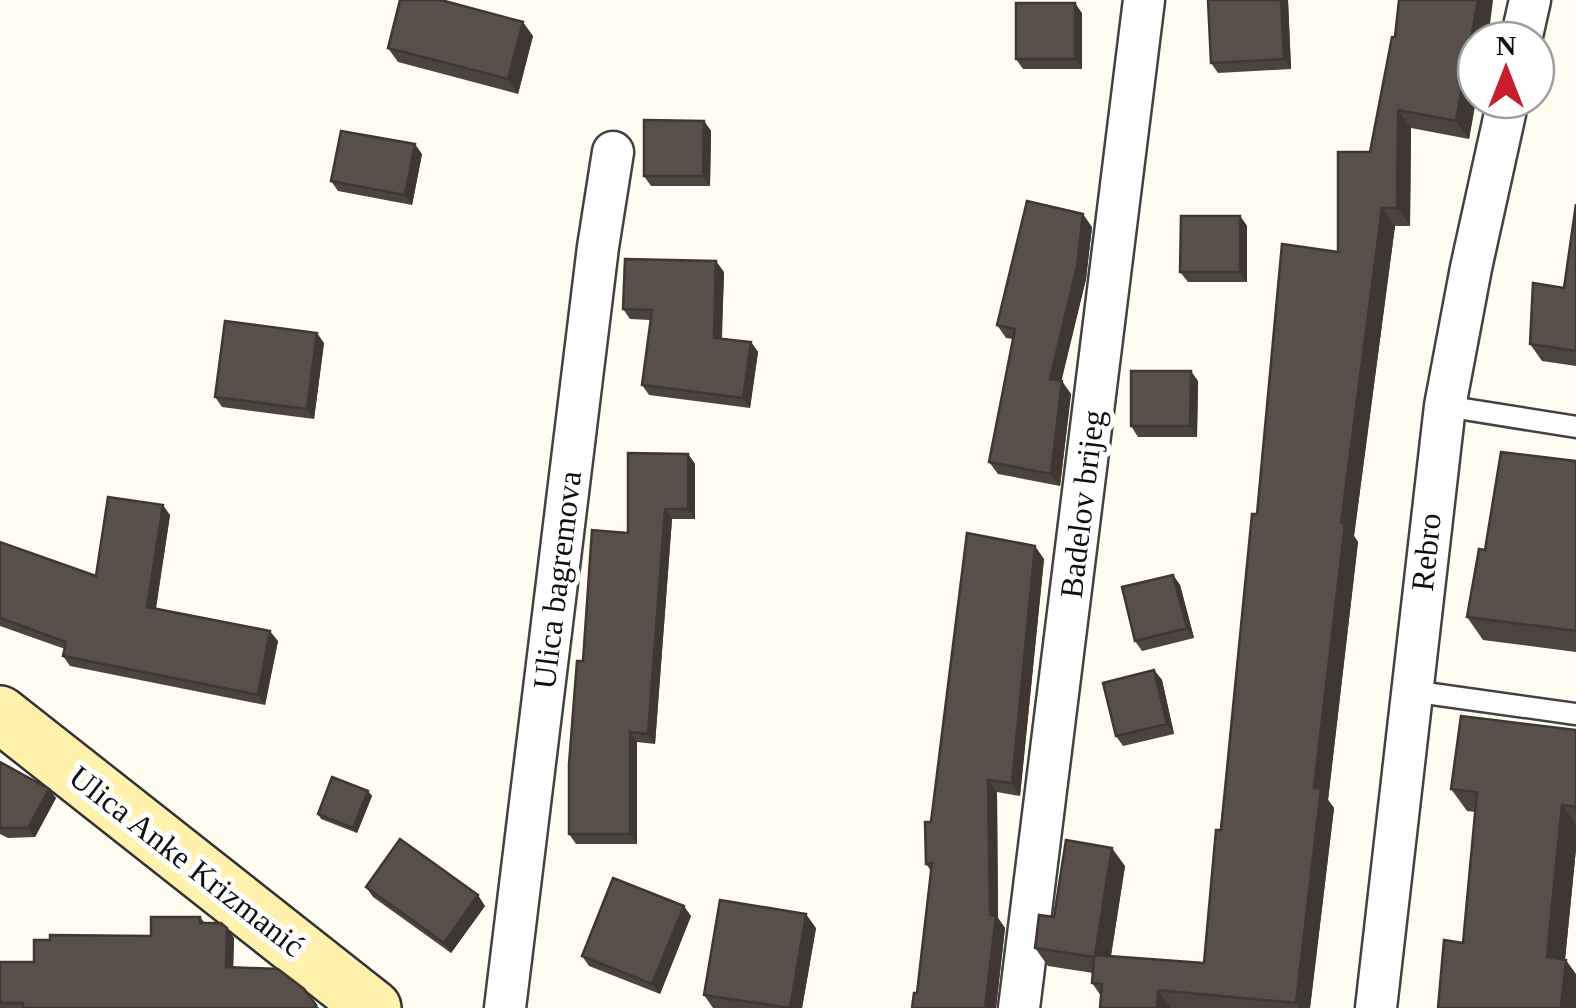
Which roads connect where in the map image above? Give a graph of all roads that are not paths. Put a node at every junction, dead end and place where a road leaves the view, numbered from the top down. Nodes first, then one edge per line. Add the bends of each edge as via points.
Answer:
1 (1144, 0) edge
2 (1503, 120) edge
3 (613, 152) dead end
4 (1445, 406) junction
5 (1576, 426) edge
6 (1411, 691) junction
7 (0, 714) edge
8 (1576, 714) edge
9 (373, 1008) edge
10 (504, 1008) edge
11 (1019, 1008) edge
12 (1376, 1008) edge

1 - 11 street, Badelov brijeg
2 - 4 street, Rebro
3 - 10 street, Ulica bagremova
4 - 5 lane
4 - 6 street, Rebro
6 - 8 lane
6 - 12 street, Rebro
7 - 9 street, Ulica Anke Krizmanić

